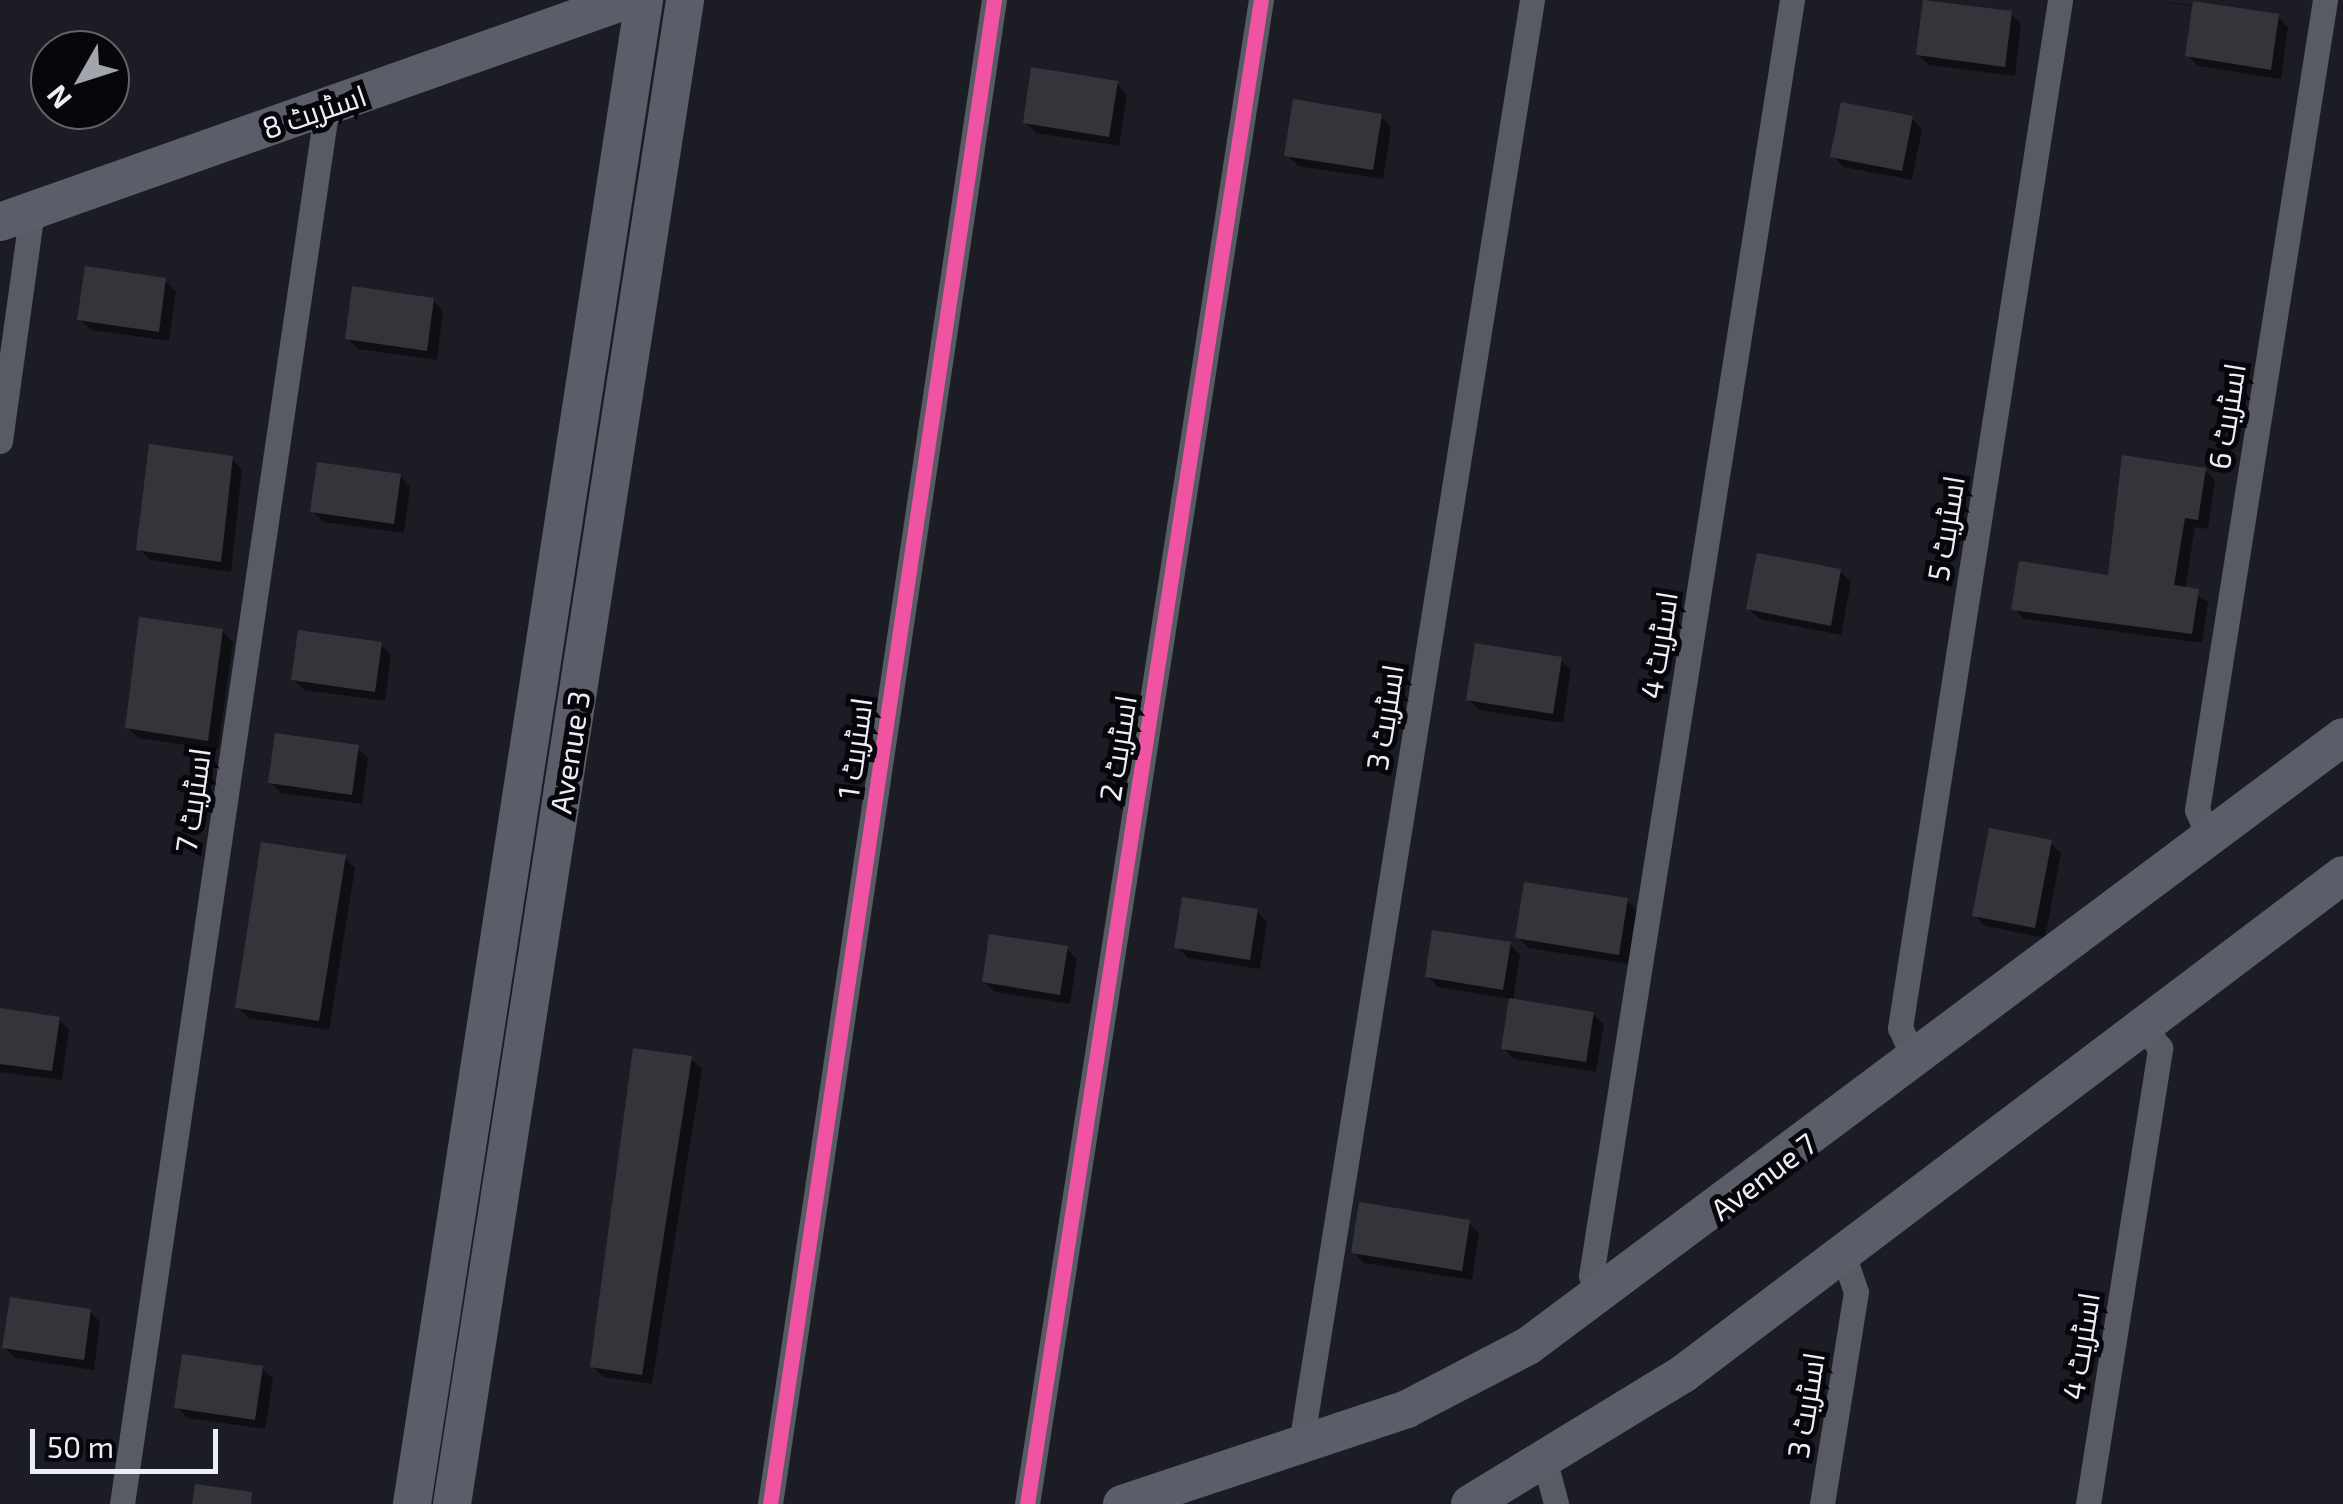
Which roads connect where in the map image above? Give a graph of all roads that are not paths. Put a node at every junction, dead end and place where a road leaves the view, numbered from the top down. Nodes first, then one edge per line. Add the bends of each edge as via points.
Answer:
1 (627, 0) edge
2 (644, 0) edge
3 (685, 0) edge
4 (994, 0) edge
5 (1261, 0) edge
6 (1532, 0) edge
7 (1792, 0) edge
8 (2060, 0) edge
9 (2325, 0) edge
10 (327, 106) junction
11 (16, 216) edge
12 (0, 440) edge
13 (2343, 737) edge
14 (2208, 839) junction
15 (2343, 875) edge
16 (2143, 1026) junction
17 (1915, 1061) junction
18 (1844, 1258) junction
19 (1601, 1298) junction
20 (1301, 1444) junction
21 (1546, 1466) junction
22 (122, 1504) edge
23 (412, 1504) edge
24 (452, 1504) edge
25 (770, 1504) edge
26 (1027, 1504) edge
27 (1122, 1504) edge
28 (1470, 1504) edge
29 (1556, 1504) edge
30 (1822, 1504) edge
31 (2088, 1504) edge

1 - 10 main road, اسٹریٹ 8
2 - 23 main road, Avenue 3
3 - 24 main road, Avenue 3
4 - 25 street, اسٹریٹ 1
5 - 26 street, اسٹریٹ 2
6 - 20 street, اسٹریٹ 3
7 - 19 street, اسٹریٹ 4 via 1591,1276
8 - 17 street, اسٹریٹ 5 via 1900,1028
9 - 14 street, اسٹریٹ 6 via 2197,810
10 - 11 main road, اسٹریٹ 8
10 - 22 street, اسٹریٹ 7
11 - 12 street
13 - 14 main road, Avenue 7
14 - 17 main road, Avenue 7
15 - 16 main road
16 - 18 main road
16 - 31 street, اسٹریٹ 4 via 2160,1048
17 - 19 main road, Avenue 7
18 - 21 main road
18 - 30 street, اسٹریٹ 3 via 1856,1292
19 - 20 main road, Avenue 7 via 1464,1382
20 - 27 main road, Avenue 7
21 - 28 main road
21 - 29 street

